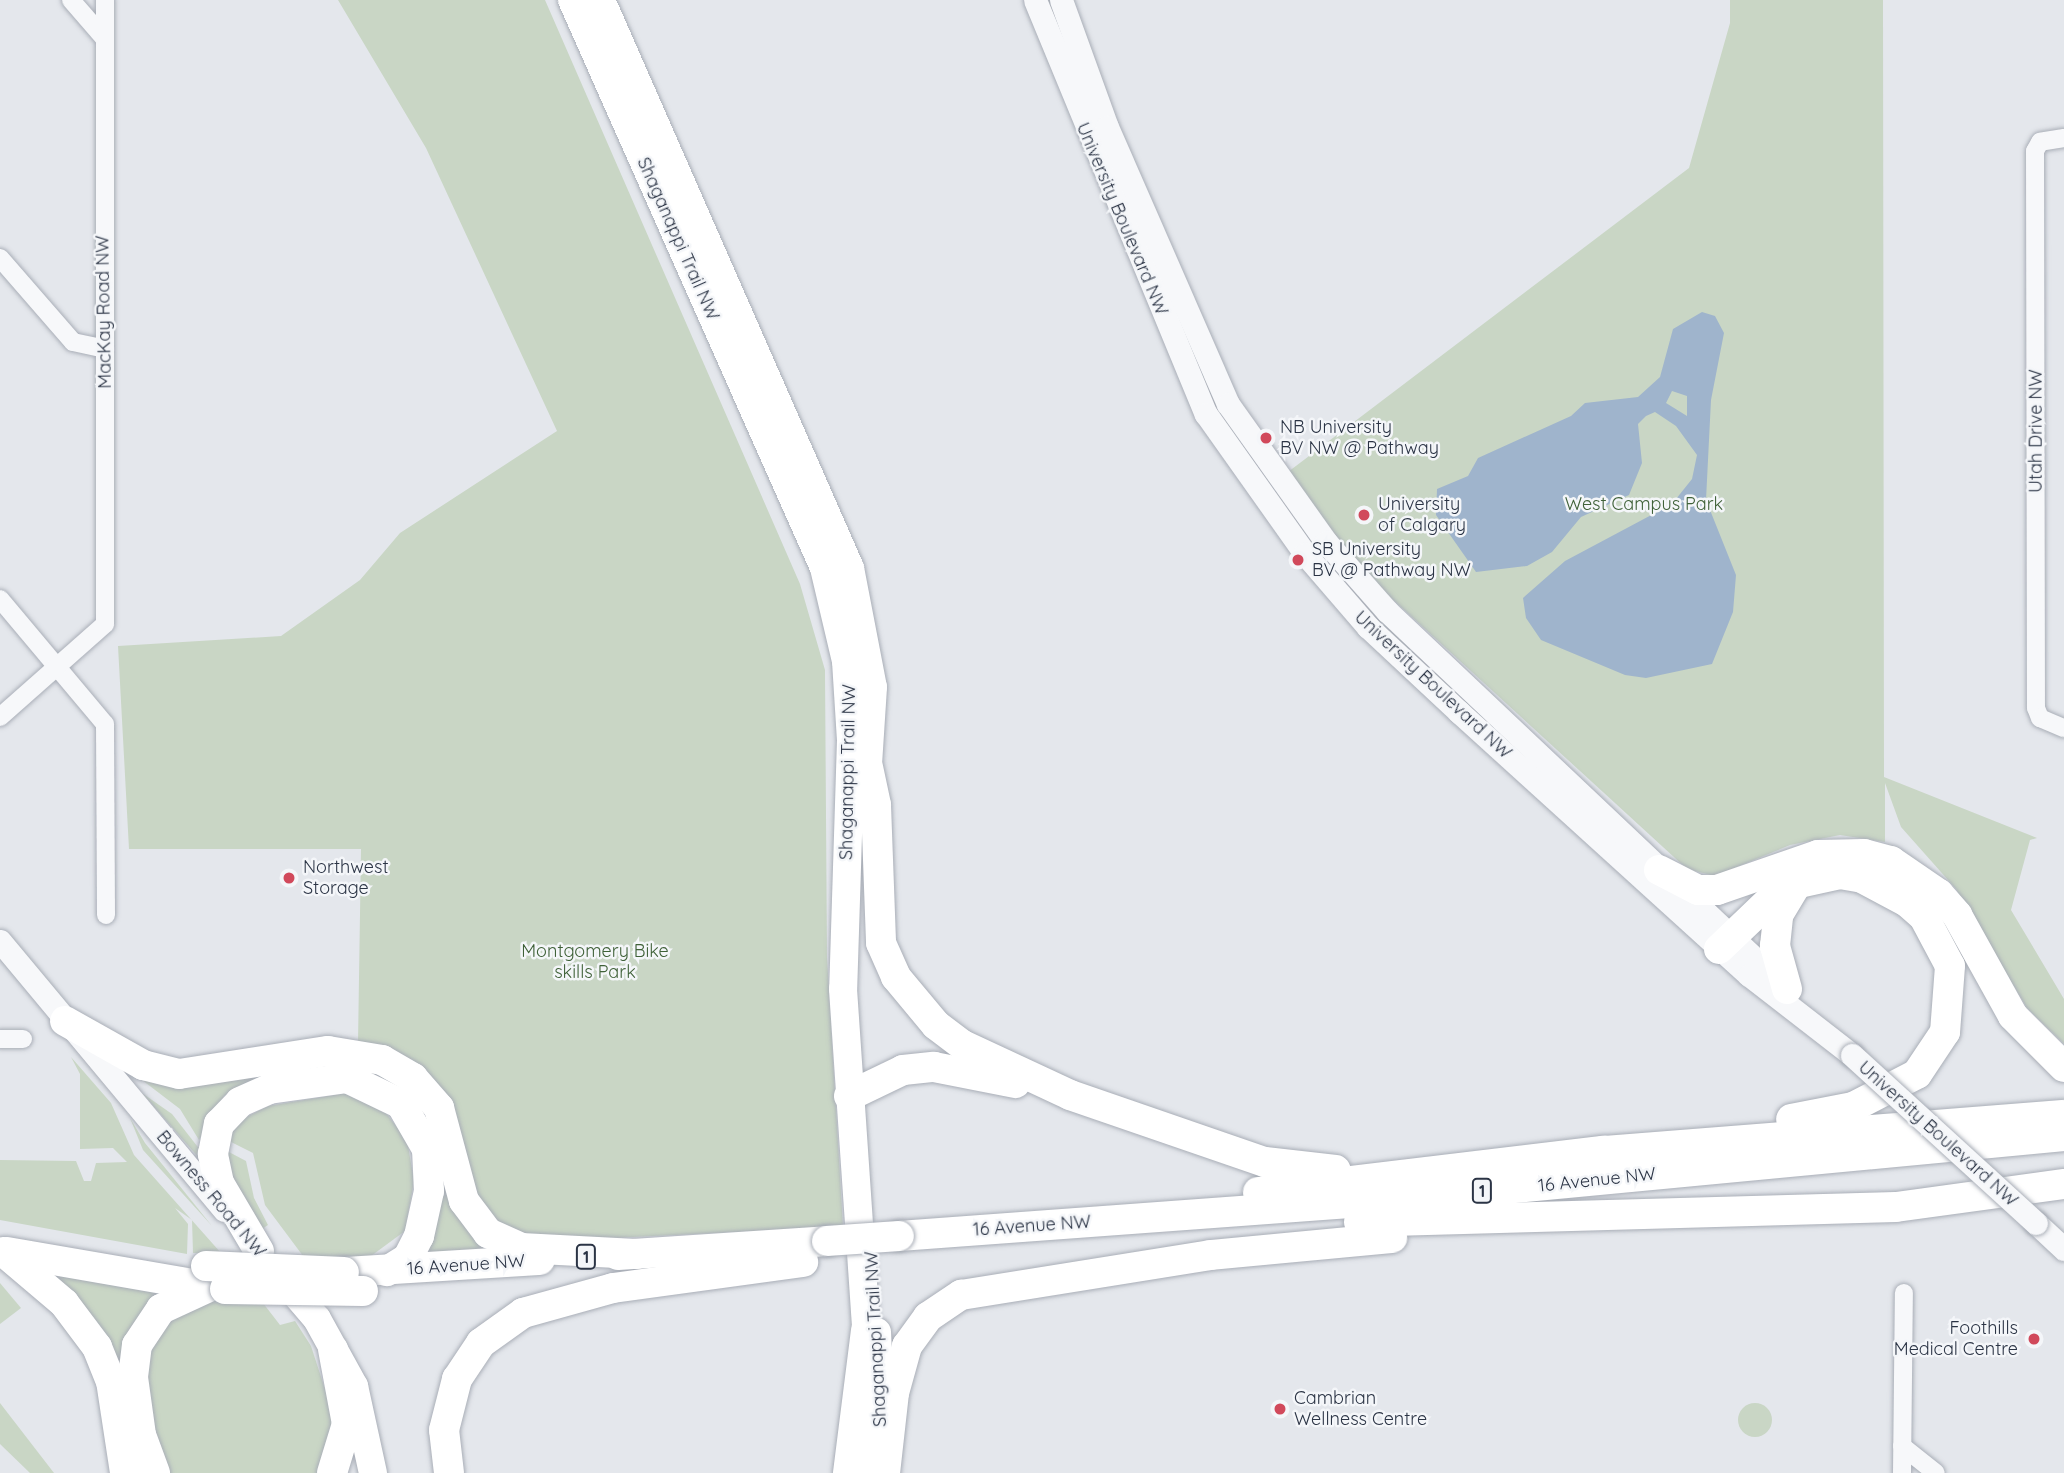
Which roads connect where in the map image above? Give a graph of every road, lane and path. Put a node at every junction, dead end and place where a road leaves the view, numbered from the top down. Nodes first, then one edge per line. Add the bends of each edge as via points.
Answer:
1 (71, 0) edge
2 (105, 0) edge
3 (572, 0) edge
4 (601, 0) edge
5 (1035, 0) edge
6 (1061, 0) edge
7 (104, 38) junction
8 (2064, 138) edge
9 (0, 258) edge
10 (105, 349) junction
11 (0, 598) edge
12 (58, 668) junction
13 (0, 717) edge
14 (2064, 728) edge
15 (868, 767) junction
16 (1659, 870) junction
17 (1807, 877) junction
18 (1759, 881) junction
19 (106, 915) dead end
20 (1719, 936) junction
21 (0, 941) edge
22 (1787, 989) junction
23 (1812, 1020) junction
24 (65, 1021) junction
25 (0, 1039) edge
26 (23, 1039) dead end
27 (2064, 1067) edge
28 (855, 1093) junction
29 (1070, 1095) junction
30 (2064, 1115) edge
31 (2064, 1136) edge
32 (1604, 1151) junction
33 (1378, 1175) junction
34 (2064, 1184) edge
35 (2064, 1201) edge
36 (1896, 1207) junction
37 (1536, 1220) junction
38 (1005, 1228) junction
39 (1, 1244) edge
40 (900, 1246) junction
41 (2064, 1249) edge
42 (259, 1251) junction
43 (636, 1254) junction
44 (820, 1254) junction
45 (387, 1271) junction
46 (213, 1281) junction
47 (354, 1281) junction
48 (1904, 1293) dead end
49 (866, 1330) junction
50 (333, 1349) junction
51 (1902, 1447) junction
52 (125, 1473) edge
53 (155, 1473) edge
54 (332, 1473) edge
55 (373, 1473) edge
56 (449, 1473) edge
57 (848, 1473) edge
58 (867, 1473) edge
59 (884, 1473) edge
60 (1902, 1473) edge
61 (1936, 1473) edge

1 - 7 street
2 - 7 street, MacKay Road NW
3 - 28 main road, Shaganappi Trail NW via 824,568 852,693 843,934
4 - 15 main road, Shaganappi Trail NW via 850,568 873,687
5 - 20 street, University Boulevard NW via 1187,374 1206,414 1268,505 1368,627
6 - 16 street, University Boulevard NW via 1107,127 1228,404 1326,542 1387,611
7 - 10 street, MacKay Road NW
8 - 14 street, Utah Drive NW via 2040,142 2035,151 2036,708 2040,718
9 - 10 street via 73,342
10 - 12 street, MacKay Road NW via 106,624
11 - 12 street
12 - 13 street
12 - 19 street via 105,724
15 - 28 main road, Shaganappi Trail NW
15 - 29 highway via 876,805 875,905 896,977 913,1002 963,1045
16 - 18 highway via 1698,890
16 - 20 street, University Boulevard NW
17 - 20 highway via 1785,886
17 - 22 highway via 1784,897 1778,915 1775,946
17 - 32 highway via 1862,878 1924,917 1950,966 1953,989 1945,1032 1932,1056 1917,1074 1853,1107
18 - 20 highway
18 - 27 highway via 1785,865 1839,853 1864,854 1914,873 1957,915 2013,1016
20 - 22 street, University Boulevard NW
20 - 23 street, University Boulevard NW via 1794,1015
21 - 24 street, Bowness Road NW
22 - 23 street, University Boulevard NW
23 - 41 street, University Boulevard NW, bridge
24 - 42 street, Bowness Road NW
24 - 43 highway via 143,1065 179,1074 328,1051 382,1060 417,1081 443,1114 464,1201 488,1233 527,1249
25 - 26 street
28 - 29 highway via 903,1070 934,1067
28 - 49 main road, Shaganappi Trail NW
28 - 59 main road, Shaganappi Trail NW
29 - 33 highway via 1265,1162
30 - 32 highway
31 - 38 highway, 16 Avenue NW / 1 via 1377,1201
32 - 33 highway
33 - 38 highway
34 - 36 highway, 16 Avenue NW / 1
35 - 36 highway
36 - 37 highway, 16 Avenue NW / 1
37 - 40 highway, 16 Avenue NW / 1 via 1346,1223
37 - 59 highway via 1211,1255 961,1295 928,1317 905,1353
38 - 40 highway, 16 Avenue NW / 1
39 - 46 highway, 16 Avenue NW / 1
39 - 52 highway via 64,1303 97,1347 111,1381
40 - 44 highway, 16 Avenue NW / 1
42 - 45 highway via 216,1175 213,1149 221,1120 240,1102 269,1088 352,1078 405,1108 428,1156 419,1236 404,1261
42 - 50 main road, Bowness Road NW via 317,1319
43 - 44 highway, 16 Avenue NW / 1
43 - 45 highway, 16 Avenue NW / 1
44 - 47 highway, 16 Avenue NW / 1
44 - 56 highway via 613,1288 523,1313 481,1343 457,1380 444,1430
45 - 47 highway, 16 Avenue NW / 1
46 - 47 highway, 16 Avenue NW / 1, bridge
46 - 53 highway via 161,1309 137,1345 133,1377 141,1435
48 - 51 street
49 - 57 highway
49 - 58 main road, Shaganappi Trail NW
50 - 54 highway via 347,1424
50 - 55 main road, Bowness Road NW via 354,1386
51 - 60 street
51 - 61 street

